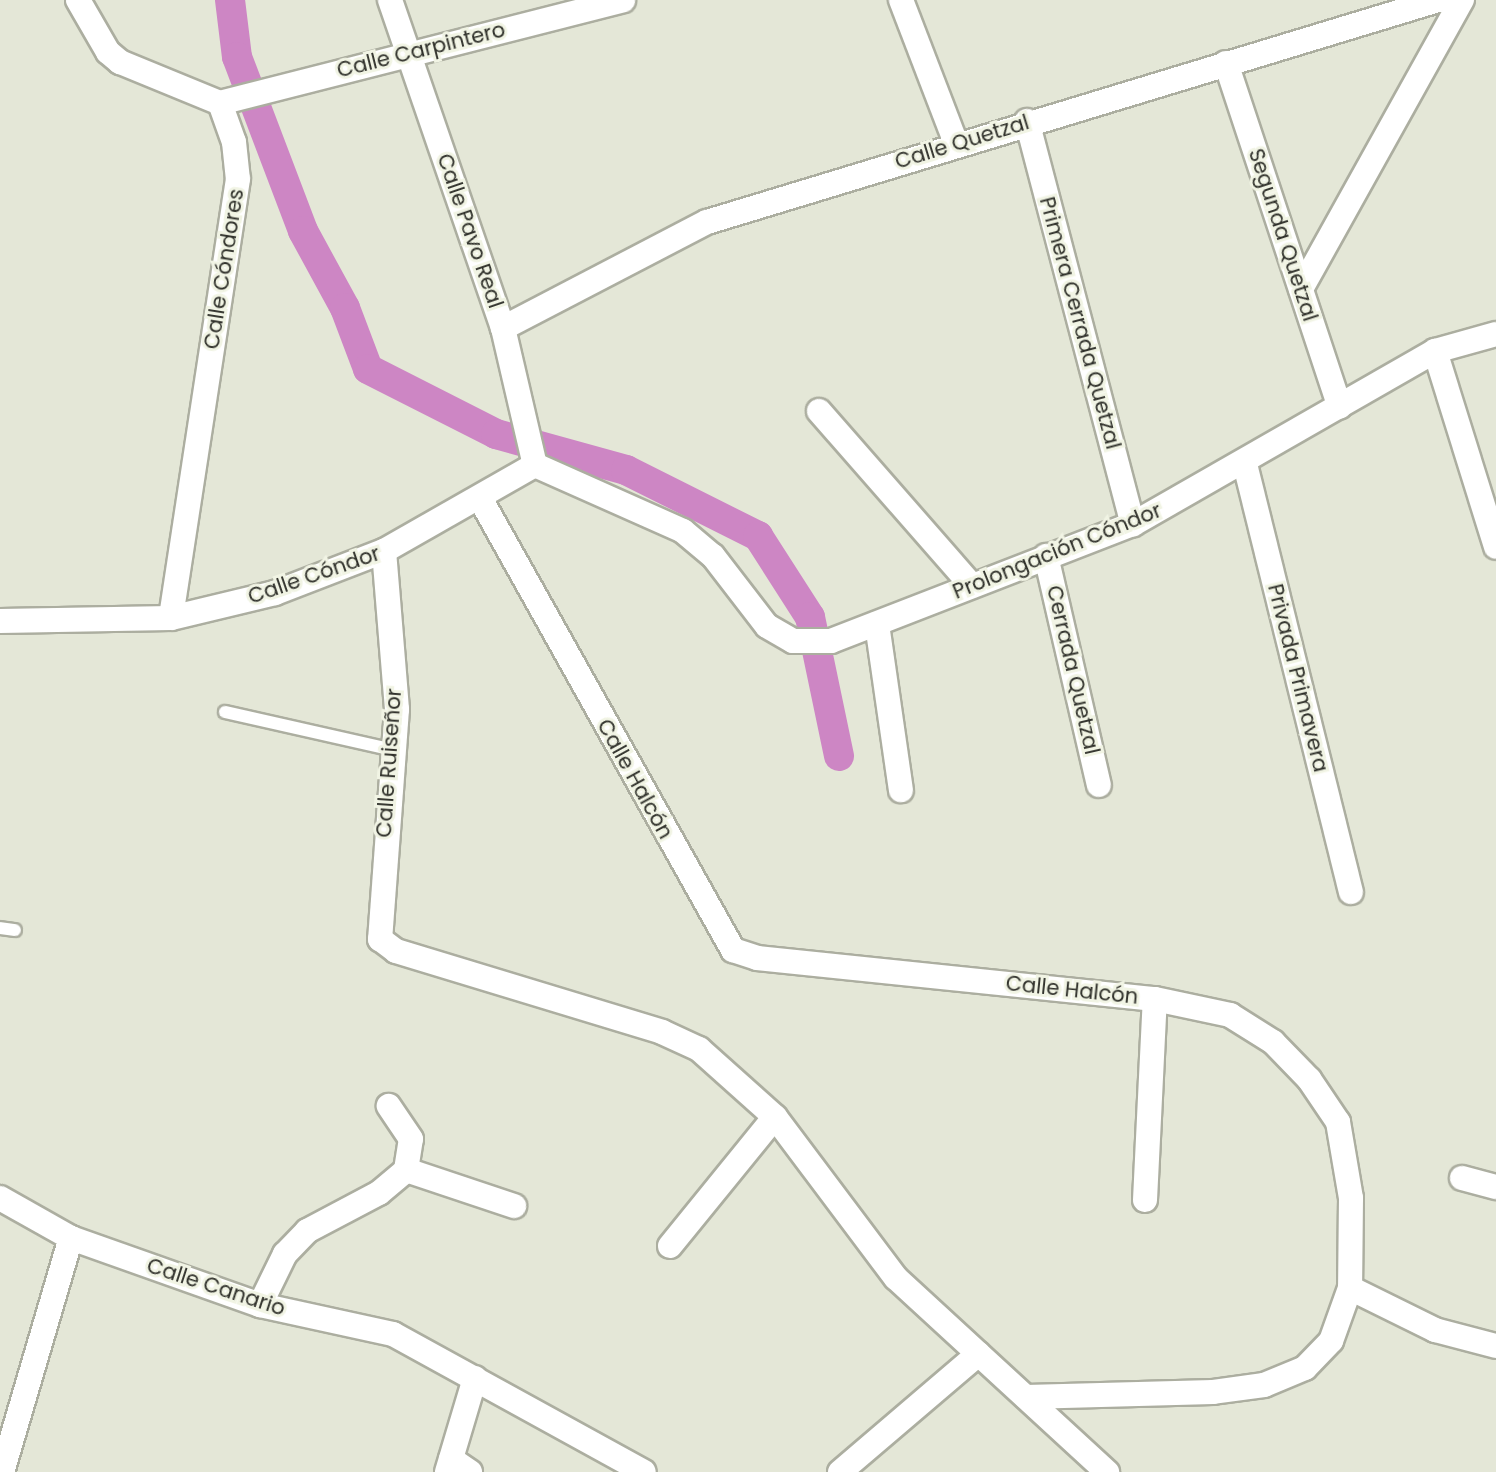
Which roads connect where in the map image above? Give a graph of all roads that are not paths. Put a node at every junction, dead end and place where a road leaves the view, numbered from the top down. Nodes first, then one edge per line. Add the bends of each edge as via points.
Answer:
1 (78, 0) edge
2 (390, 0) edge
3 (623, 0) edge
4 (901, 0) edge
5 (1438, 0) edge
6 (1462, 0) edge
7 (1403, 6) edge
8 (408, 52) junction
9 (1226, 63) junction
10 (220, 103) junction
11 (1027, 121) junction
12 (956, 143) junction
13 (1301, 289) junction
14 (503, 328) junction
15 (1496, 334) edge
16 (1435, 351) junction
17 (1340, 407) junction
18 (819, 411) dead end
19 (533, 459) junction
20 (1245, 464) junction
21 (481, 500) junction
22 (1133, 524) junction
23 (1496, 547) edge
24 (384, 551) junction
25 (1046, 556) junction
26 (972, 586) junction
27 (171, 618) junction
28 (0, 621) edge
29 (877, 624) junction
30 (225, 712) dead end
31 (393, 750) junction
32 (1099, 785) dead end
33 (902, 790) dead end
34 (1351, 892) dead end
35 (0, 928) edge
36 (15, 930) dead end
37 (1155, 999) junction
38 (389, 1106) dead end
39 (776, 1117) junction
40 (406, 1170) junction
41 (1462, 1178) dead end
42 (1496, 1187) edge
43 (0, 1198) edge
44 (1145, 1200) dead end
45 (514, 1206) dead end
46 (71, 1238) junction
47 (670, 1246) dead end
48 (1350, 1288) junction
49 (260, 1305) junction
50 (1496, 1346) edge
51 (978, 1354) junction
52 (475, 1378) junction
53 (1026, 1397) junction
54 (456, 1468) edge
55 (2, 1472) edge
56 (644, 1472) edge
57 (840, 1472) edge
58 (1107, 1472) edge

1 - 10 street via 108,52 120,62
2 - 8 street, Calle Pavo Real
3 - 8 street, Calle Carpintero
4 - 12 street
5 - 7 street, Calle Quetzal
6 - 13 street
7 - 9 street, Calle Quetzal
8 - 10 street, Calle Carpintero
8 - 14 street, Calle Pavo Real
9 - 11 street, Calle Quetzal
9 - 13 street, Segunda Quetzal
10 - 27 street, Calle Cóndores via 234,142 238,179
11 - 12 street, Calle Quetzal
11 - 22 street, Primera Cerrada Quetzal
12 - 14 street, Calle Quetzal via 707,222
13 - 17 street, Segunda Quetzal
14 - 19 street, Calle Pavo Real
15 - 16 street, Prolongación Cóndor
16 - 17 street, Prolongación Cóndor
16 - 23 street
17 - 20 street, Prolongación Cóndor
18 - 26 street
19 - 21 street, Calle Cóndor
19 - 29 street, Prolongación Cóndor via 684,531 713,556 767,626 793,641 831,641
20 - 22 street, Prolongación Cóndor
20 - 34 street, Privada Primavera
21 - 24 street, Calle Cóndor
21 - 37 street, Calle Halcón via 733,950 757,958
22 - 25 street, Prolongación Cóndor
24 - 27 street, Calle Cóndor via 275,593
24 - 31 street, Calle Ruiseñor via 397,709
25 - 26 street, Prolongación Cóndor
25 - 32 street, Cerrada Quetzal
26 - 29 street, Prolongación Cóndor
27 - 28 street, Calle Cóndor
29 - 33 street
30 - 31 lane
31 - 39 street, Calle Ruiseñor via 380,939 396,951 663,1032 699,1049
35 - 36 lane
37 - 44 street
37 - 48 street, Calle Halcón via 1230,1015 1273,1042 1309,1079 1338,1122 1351,1198
38 - 40 street via 411,1139
39 - 47 street
39 - 51 street via 896,1278
40 - 45 street
40 - 49 street via 379,1192 307,1231 285,1254
41 - 42 street
43 - 46 street, Calle Canario
46 - 49 street, Calle Canario
46 - 55 street
48 - 50 street via 1435,1330
48 - 53 street, Calle Halcón via 1331,1341 1305,1368 1264,1384 1213,1392
49 - 52 street, Calle Canario via 393,1334
51 - 53 street
51 - 57 street
52 - 54 street
52 - 56 street, Calle Canario
53 - 58 street

